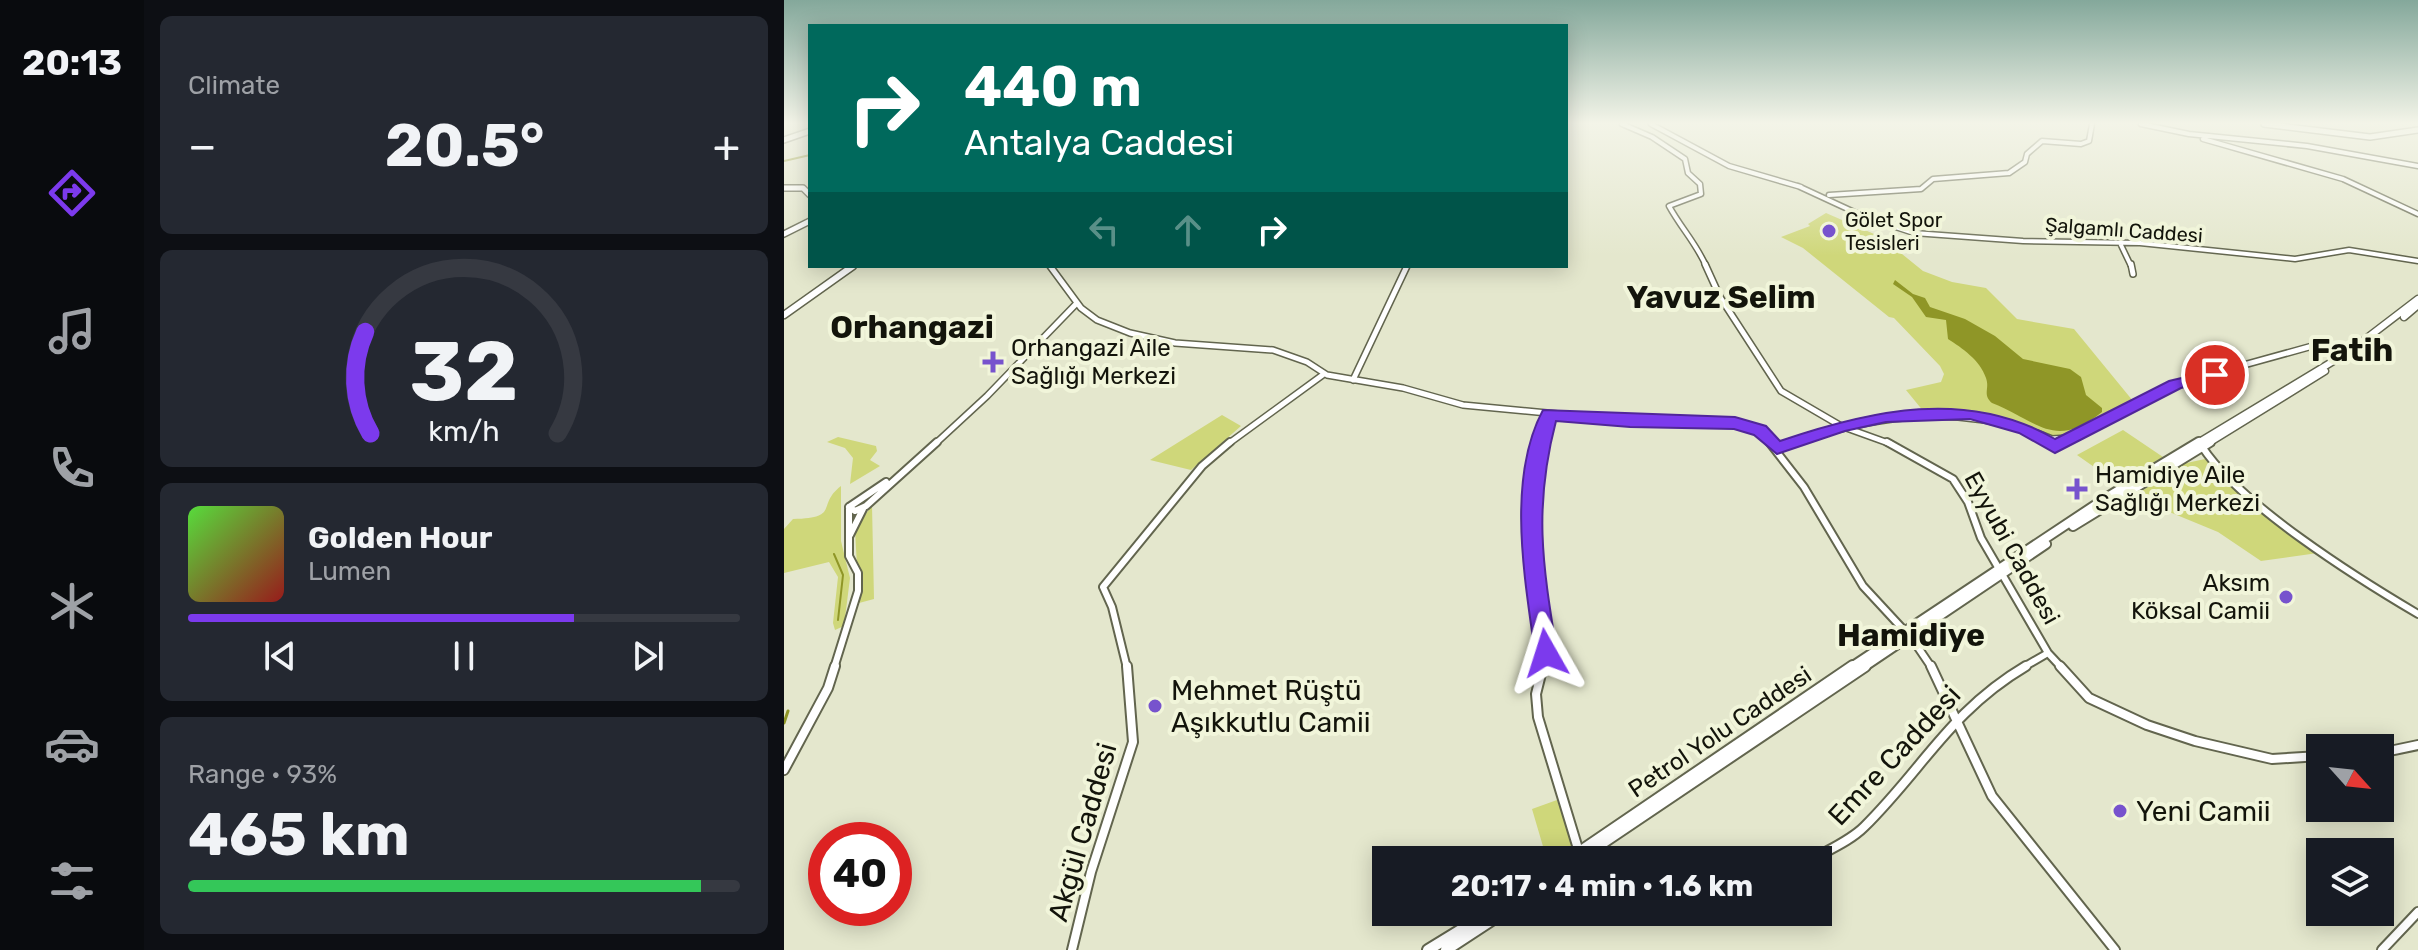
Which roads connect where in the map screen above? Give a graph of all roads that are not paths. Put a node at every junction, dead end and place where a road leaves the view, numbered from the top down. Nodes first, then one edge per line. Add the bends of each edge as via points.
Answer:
1 (1688, 168) edge
2 (1737, 168) edge
3 (2016, 168) edge
4 (2303, 168) edge
5 (808, 185) edge
6 (784, 186) edge
7 (808, 193) edge
8 (1824, 194) junction
9 (2418, 214) edge
10 (808, 221) edge
11 (784, 233) edge
12 (2120, 243) junction
13 (2418, 261) edge
14 (848, 268) edge
15 (1051, 268) edge
16 (1406, 268) edge
17 (2133, 274) dead end
18 (2418, 299) edge
19 (1076, 304) junction
20 (2418, 305) edge
21 (784, 313) edge
22 (2353, 352) junction
23 (1326, 376) junction
24 (1355, 380) junction
25 (1312, 385) junction
26 (1549, 414) junction
27 (1841, 426) junction
28 (2081, 434) junction
29 (2049, 442) junction
30 (1777, 448) junction
31 (2203, 448) junction
32 (2186, 456) junction
33 (2207, 457) junction
34 (862, 503) junction
35 (848, 538) junction
36 (2001, 570) junction
37 (2418, 614) edge
38 (1906, 633) junction
39 (2048, 653) junction
40 (1958, 718) junction
41 (2418, 745) edge
42 (2394, 750) edge
43 (2306, 757) edge
44 (784, 770) edge
45 (1575, 846) edge
46 (1593, 846) edge
47 (1832, 847) edge
48 (2418, 912) edge
49 (1467, 926) edge
50 (1483, 926) edge
51 (1072, 950) edge
52 (1428, 950) edge
53 (1446, 950) edge
54 (2115, 950) edge
55 (2382, 950) edge

1 - 27 street, Eyyubi Caddesi via 1701,194 1672,205 1671,214 1693,237 1720,297 1774,384
2 - 8 street, Şalgamlı Caddesi
3 - 8 street via 1933,179 1921,189 1897,193 1879,189
4 - 9 street via 2394,199
5 - 6 main road
6 - 7 main road
8 - 12 street, Şalgamlı Caddesi via 1914,233
10 - 11 main road
12 - 13 street, Şalgamlı Caddesi via 2295,259 2349,250
12 - 17 street
14 - 21 main road
15 - 19 street
16 - 24 street
18 - 22 main road, Petrol Yolu Caddesi
19 - 23 street via 1097,320 1130,333 1175,343 1273,350 1311,364
19 - 34 street via 1017,367
20 - 22 main road, Petrol Yolu Caddesi
22 - 28 street via 2316,345 2175,384
22 - 31 main road, Petrol Yolu Caddesi
22 - 32 main road, Petrol Yolu Caddesi
23 - 24 street
23 - 25 street
23 - 25 street
24 - 26 street via 1463,405
25 - 51 street, Akgül Caddesi via 1202,466 1103,587 1130,679 1133,742
26 - 30 street via 1735,423 1760,430
26 - 45 street via 1539,443 1533,507 1531,556 1546,653 1536,694
27 - 29 street via 1886,416 1963,413 1992,417
27 - 30 street
27 - 36 street, Eyyubi Caddesi via 1888,442 1953,479
28 - 29 street
28 - 29 street via 2057,446
30 - 38 street via 1863,586
31 - 32 main road, Petrol Yolu Caddesi
31 - 33 street
32 - 33 street
32 - 36 main road, Petrol Yolu Caddesi
33 - 37 street via 2383,595
34 - 35 street
34 - 35 street via 850,507
35 - 44 street via 858,573 850,623 828,688
36 - 38 main road, Petrol Yolu Caddesi
36 - 39 street, Eyyubi Caddesi
38 - 40 street via 1940,679
38 - 46 main road, Petrol Yolu Caddesi
39 - 40 street, Emre Caddesi via 1990,687
39 - 43 street, Eyyubi Caddesi via 2089,698 2147,725 2272,759
40 - 47 street, Emre Caddesi via 1862,829
40 - 54 street via 1992,796
41 - 42 street
48 - 55 street
49 - 52 main road
50 - 53 main road

